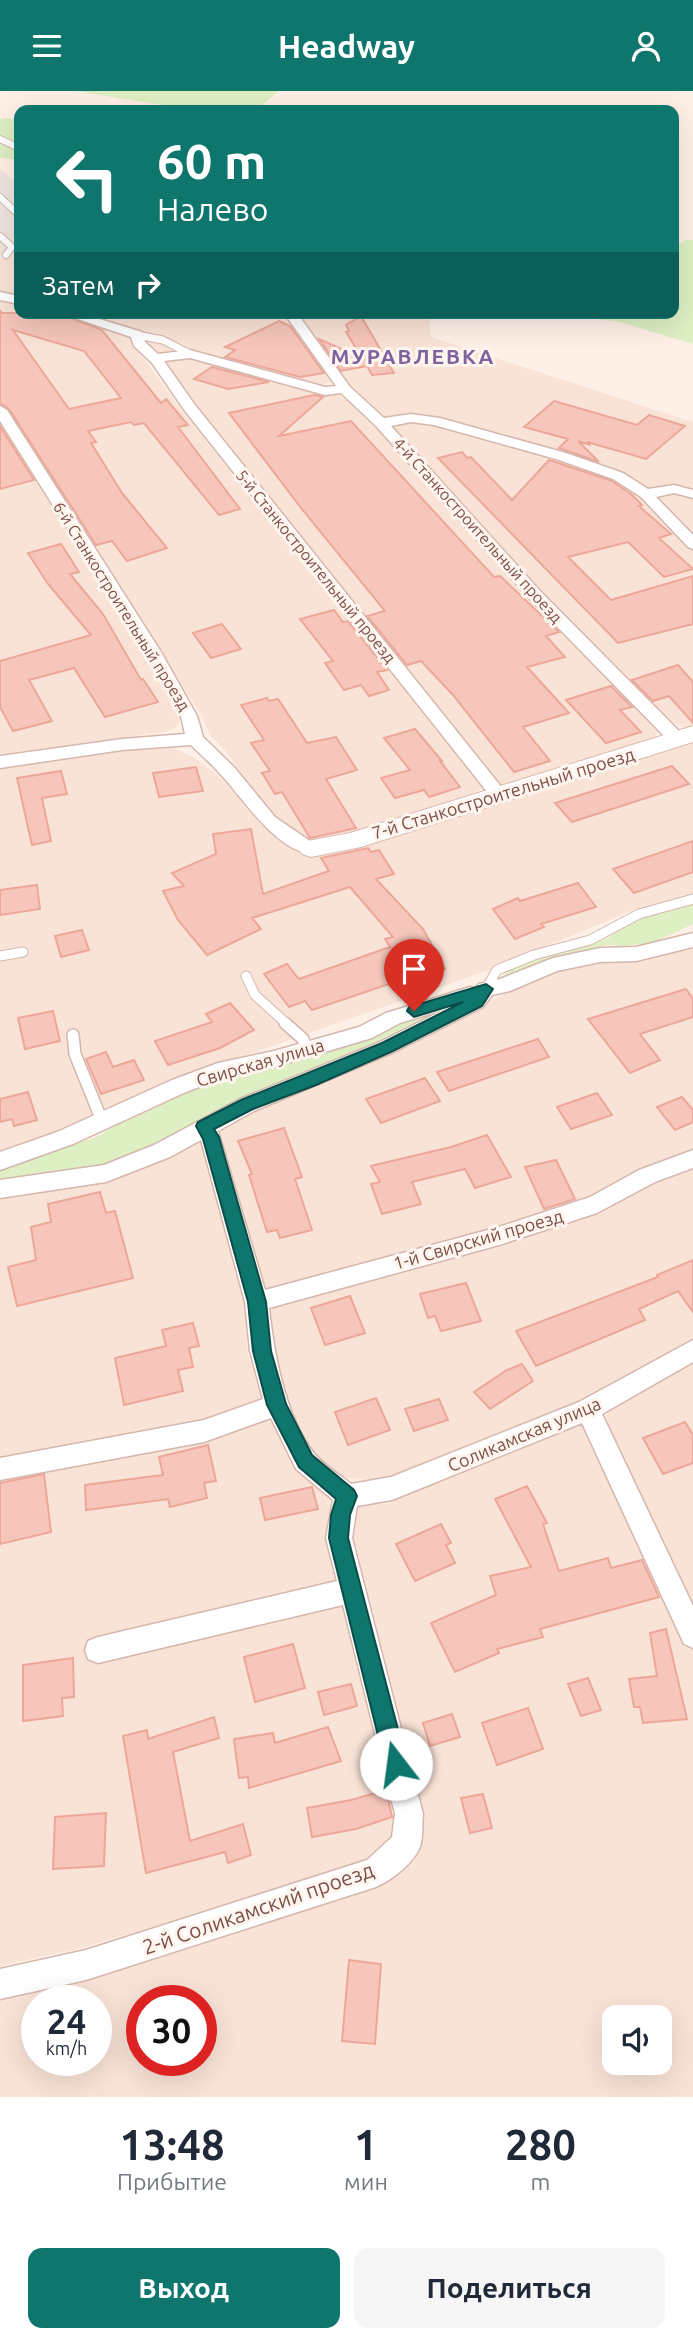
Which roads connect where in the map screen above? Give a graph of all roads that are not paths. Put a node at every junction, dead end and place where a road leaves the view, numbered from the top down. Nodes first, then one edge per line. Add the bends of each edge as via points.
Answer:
1 (0, 197) edge
2 (14, 210) edge
3 (0, 236) edge
4 (3, 255) edge
5 (85, 319) edge
6 (294, 319) edge
7 (137, 335) junction
8 (190, 353) junction
9 (157, 360) junction
10 (344, 389) junction
11 (1, 414) edge
12 (381, 423) junction
13 (646, 494) junction
14 (693, 494) edge
15 (693, 544) edge
16 (685, 736) edge
17 (195, 739) junction
18 (0, 762) edge
19 (498, 795) junction
20 (311, 848) joint
21 (693, 899) edge
22 (693, 940) edge
23 (595, 947) junction
24 (23, 952) dead end
25 (0, 956) edge
26 (246, 976) dead end
27 (486, 989) junction
28 (74, 1035) dead end
29 (306, 1049) junction
30 (102, 1121) junction
31 (204, 1126) junction
32 (693, 1159) edge
33 (0, 1161) edge
34 (0, 1189) edge
35 (257, 1302) junction
36 (693, 1350) edge
37 (277, 1405) junction
38 (588, 1410) junction
39 (0, 1469) edge
40 (347, 1496) junction
41 (351, 1590) junction
42 (693, 1635) edge
43 (98, 1650) dead end
44 (0, 1984) edge

1 - 2 lane
3 - 4 lane via 12,247
5 - 7 street
6 - 10 street, 4-й Станкостроительный проезд
7 - 8 lane via 163,340
7 - 9 street, 5-й Станкостроительный проезд
8 - 9 street
8 - 10 street via 325,391
9 - 19 street, 5-й Станкостроительный проезд via 190,408
10 - 12 street, 4-й Станкостроительный проезд
11 - 17 street, 6-й Станкостроительный проезд via 153,652 189,716
12 - 13 street via 411,418 435,422 595,468
12 - 16 street, 4-й Станкостроительный проезд via 536,595
13 - 14 street via 674,489
13 - 15 street
16 - 19 street, 7-й Станкостроительный проезд
17 - 18 street via 113,744
17 - 20 street, 6-й Станкостроительный проезд via 269,821
19 - 20 street, 7-й Станкостроительный проезд via 352,841
21 - 23 lane via 639,914
22 - 23 street, Свирская улица via 636,954
23 - 27 street, Свирская улица
24 - 25 lane
26 - 29 lane via 255,995 303,1039
27 - 29 street, Свирская улица
27 - 31 street, Свирская улица via 476,1002 387,1047
28 - 30 lane via 75,1053
29 - 30 street, Свирская улица via 225,1069
30 - 33 street, Свирская улица
31 - 34 street, Свирская улица via 162,1151 106,1173
31 - 35 street via 211,1137
32 - 35 street, 1-й Свирский проезд via 647,1175 597,1204 499,1236
35 - 37 street via 262,1351
36 - 38 street, Соликамская улица
37 - 39 street via 204,1431
37 - 40 street via 305,1461
38 - 40 street, Соликамская улица via 392,1488
38 - 42 street
40 - 41 street, 2-й Соликамский проезд via 339,1538
41 - 43 street
41 - 44 street, 2-й Соликамский проезд via 409,1814 406,1844 376,1872 86,1965

